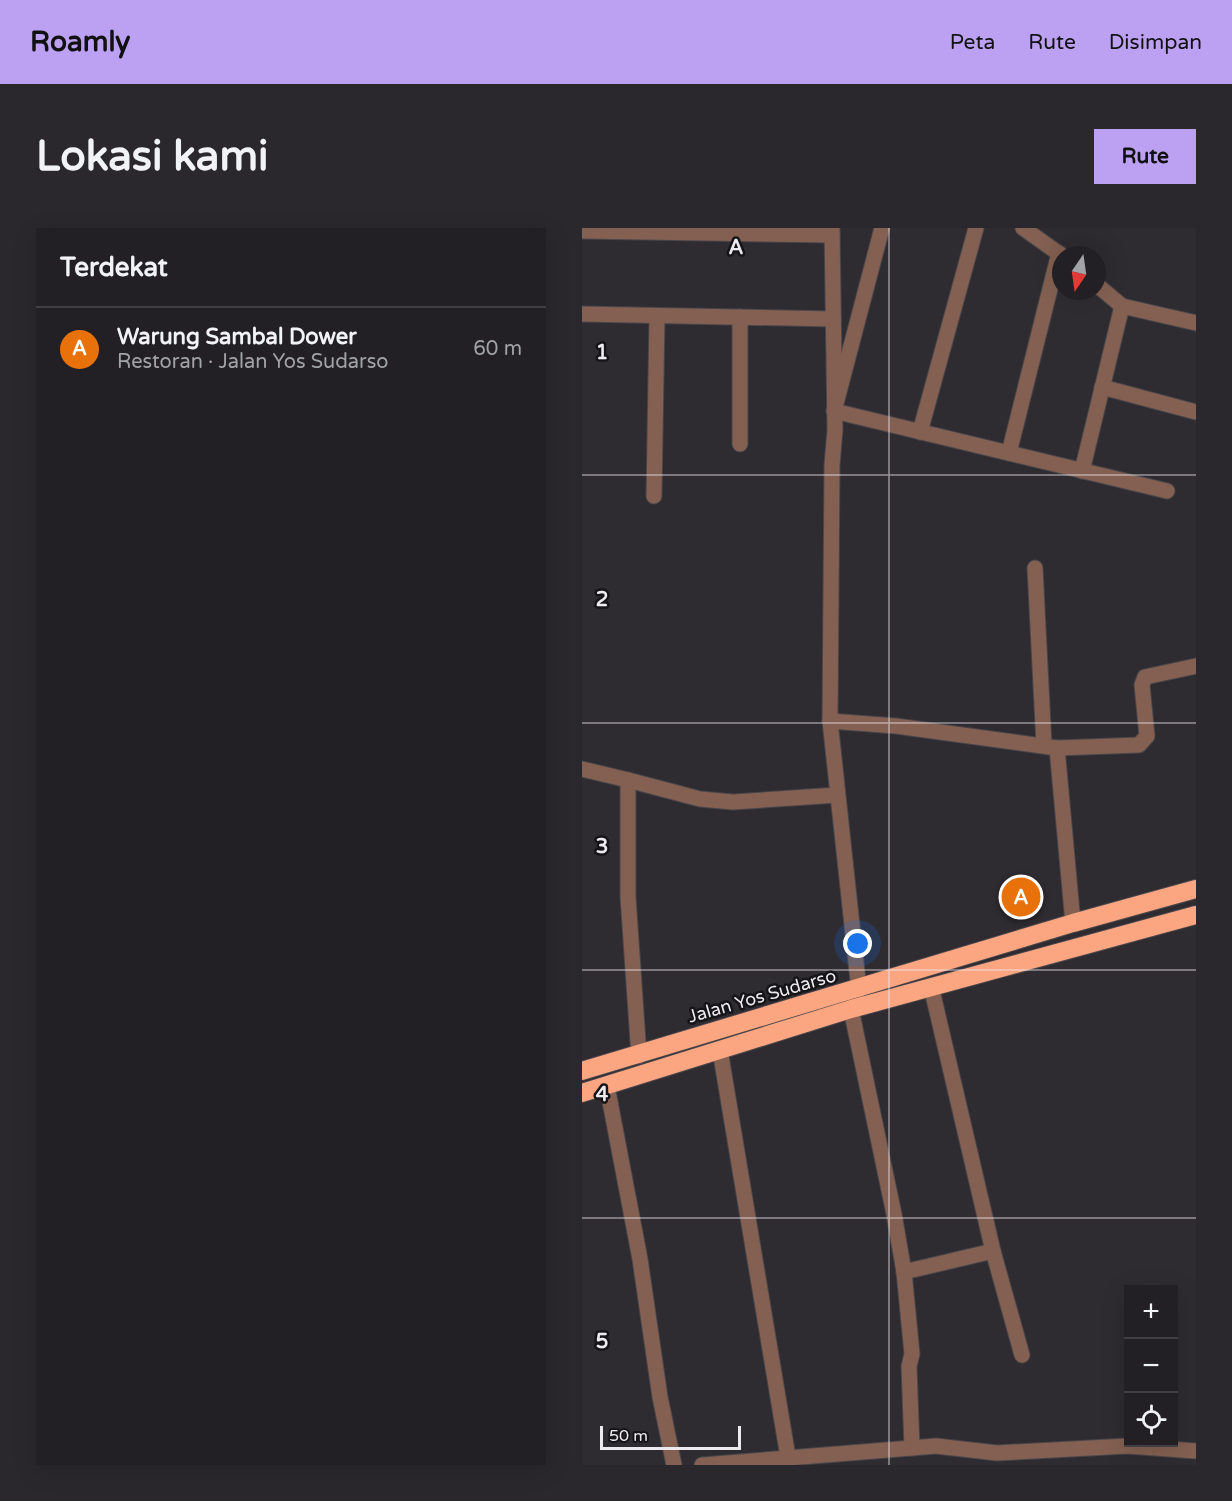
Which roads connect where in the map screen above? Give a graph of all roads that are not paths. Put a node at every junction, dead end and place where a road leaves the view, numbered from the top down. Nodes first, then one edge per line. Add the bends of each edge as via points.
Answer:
1 (882, 228) edge
2 (976, 228) edge
3 (1023, 228) edge
4 (582, 231) edge
5 (832, 232) edge
6 (1052, 248) edge
7 (1052, 285) edge
8 (1106, 293) edge
9 (1122, 306) junction
10 (582, 314) edge
11 (657, 316) junction
12 (740, 317) junction
13 (833, 319) junction
14 (1196, 323) edge
15 (1102, 387) junction
16 (834, 411) junction
17 (1196, 412) edge
18 (920, 432) junction
19 (740, 444) dead end
20 (1009, 453) junction
21 (1082, 471) junction
22 (1167, 491) dead end
23 (654, 496) dead end
24 (1035, 568) dead end
25 (1196, 666) edge
26 (830, 721) junction
27 (1050, 747) junction
28 (582, 769) edge
29 (628, 780) junction
30 (837, 795) junction
31 (1196, 889) edge
32 (1196, 915) edge
33 (1073, 923) junction
34 (931, 986) junction
35 (859, 990) junction
36 (851, 1009) junction
37 (720, 1050) junction
38 (639, 1056) junction
39 (582, 1071) edge
40 (607, 1086) junction
41 (582, 1092) edge
42 (993, 1251) junction
43 (904, 1272) junction
44 (1022, 1355) dead end
45 (912, 1448) junction
46 (1196, 1451) edge
47 (788, 1456) junction
48 (891, 1458) edge
49 (999, 1459) edge
50 (674, 1465) edge
51 (702, 1465) edge

1 - 16 street
2 - 18 street
3 - 6 street
4 - 5 street
5 - 13 street
7 - 20 street
8 - 9 street
9 - 14 street
9 - 15 street
10 - 11 street
11 - 12 street
11 - 23 street
12 - 13 street
12 - 19 street
13 - 16 street
15 - 17 street
15 - 21 street
16 - 18 street
16 - 26 street
18 - 20 street
20 - 21 street
21 - 22 street
24 - 27 street
25 - 27 street via 1145,677 1142,685 1147,736 1139,746
26 - 27 street
26 - 30 street
27 - 33 street
28 - 29 street
29 - 30 street via 700,799 733,802
29 - 38 street via 628,897
30 - 35 street
31 - 33 highway, Jalan Yos Sudarso
32 - 34 highway, Jalan Yos Sudarso
33 - 35 highway, Jalan Yos Sudarso
34 - 36 highway, Jalan Yos Sudarso
34 - 42 street
35 - 38 highway, Jalan Yos Sudarso
36 - 37 highway, Jalan Yos Sudarso
36 - 43 street
37 - 40 highway, Jalan Yos Sudarso
37 - 47 street
38 - 39 highway, Jalan Yos Sudarso
40 - 41 highway, Jalan Yos Sudarso
40 - 50 street
42 - 43 street
42 - 44 street
43 - 45 street via 912,1354
45 - 48 street
45 - 49 street via 936,1446
46 - 49 street via 1127,1446
47 - 48 street
47 - 51 street

